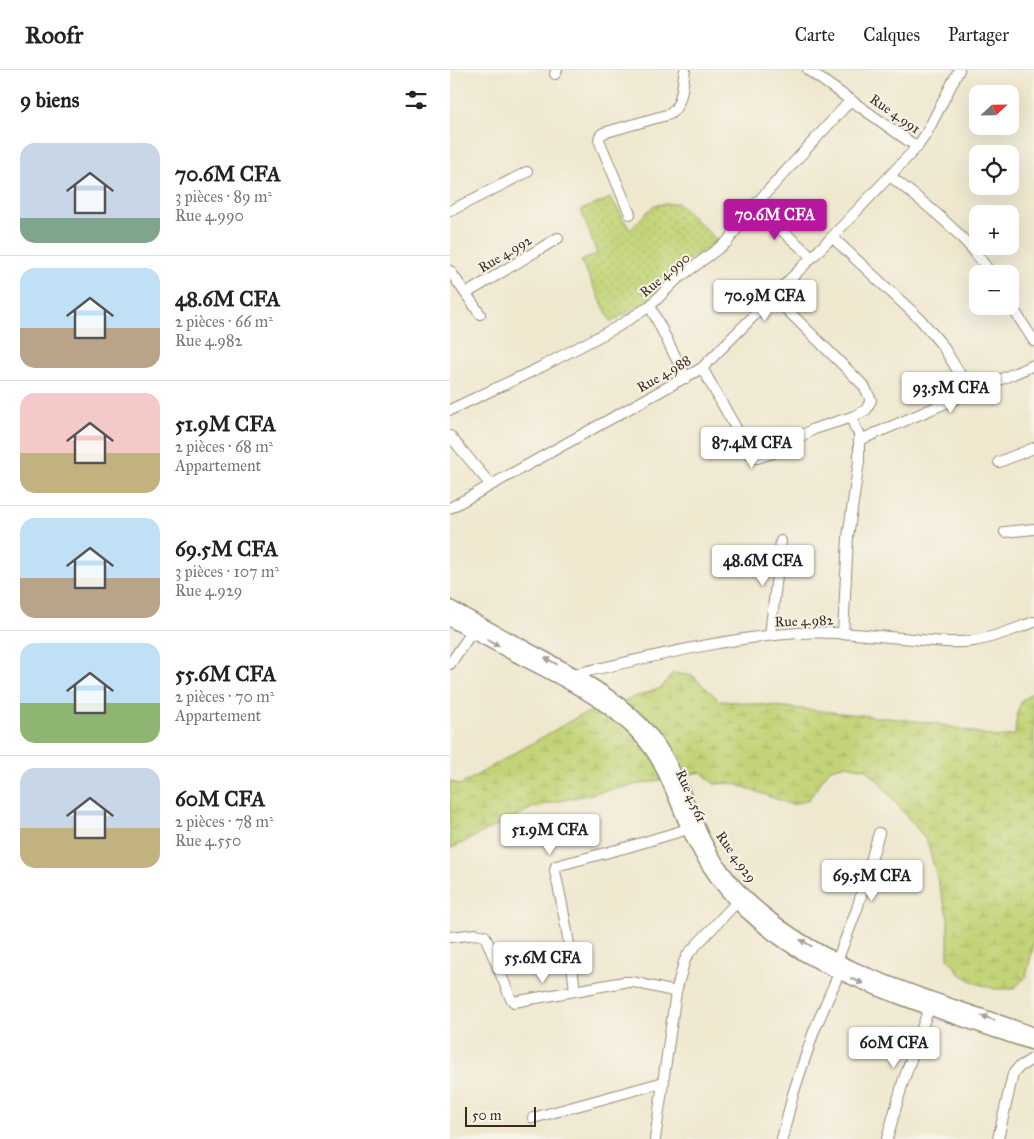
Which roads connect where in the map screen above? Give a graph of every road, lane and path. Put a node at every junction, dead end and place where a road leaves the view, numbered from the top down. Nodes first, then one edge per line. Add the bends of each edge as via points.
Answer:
1 (685, 70) edge
2 (808, 70) edge
3 (958, 70) edge
4 (851, 100) junction
5 (917, 147) junction
6 (526, 172) dead end
7 (890, 176) junction
8 (754, 206) junction
9 (450, 211) edge
10 (630, 214) dead end
11 (832, 237) junction
12 (558, 238) dead end
13 (812, 257) junction
14 (983, 265) edge
15 (450, 271) edge
16 (467, 293) junction
17 (773, 296) junction
18 (650, 306) junction
19 (480, 314) dead end
20 (1017, 315) edge
21 (1034, 341) edge
22 (1034, 365) edge
23 (702, 368) junction
24 (686, 378) junction
25 (971, 392) junction
26 (450, 410) edge
27 (852, 417) junction
28 (450, 436) edge
29 (860, 440) junction
30 (1034, 448) edge
31 (998, 462) dead end
32 (490, 484) junction
33 (450, 508) edge
34 (1034, 529) edge
35 (1005, 532) dead end
36 (781, 541) dead end
37 (450, 607) edge
38 (450, 620) edge
39 (1034, 622) edge
40 (472, 632) junction
41 (843, 634) junction
42 (770, 635) junction
43 (450, 664) edge
44 (574, 674) junction
45 (688, 828) junction
46 (880, 833) dead end
47 (737, 902) junction
48 (450, 937) edge
49 (838, 967) junction
50 (575, 991) junction
51 (676, 992) junction
52 (929, 1008) junction
53 (1034, 1034) edge
54 (1034, 1044) edge
55 (1034, 1058) edge
56 (664, 1082) junction
57 (533, 1118) dead end
58 (655, 1139) edge
59 (782, 1139) edge
60 (887, 1139) edge
61 (998, 1139) edge

1 - 10 street via 676,110 600,136
2 - 4 street, Rue 4.991
3 - 5 street, Rue 4.988
4 - 5 street, Rue 4.991
4 - 8 street, Rue 4.990
5 - 7 street, Rue 4.988
6 - 9 street
7 - 11 street, Rue 4.988
7 - 14 street via 947,222
8 - 13 street
8 - 18 street, Rue 4.990 via 727,242 676,280
11 - 13 street, Rue 4.988
11 - 25 street via 920,320 942,345
12 - 16 street, Rue 4.992
13 - 17 street, Rue 4.988
15 - 16 street
16 - 19 street
17 - 23 street, Rue 4.988
17 - 27 street via 867,391 870,404 866,410
18 - 24 street
18 - 26 street, Rue 4.990 via 541,367
20 - 21 street
22 - 25 street
23 - 24 street, Rue 4.988
23 - 27 street via 750,453 757,458 788,448 814,429
24 - 32 street, Rue 4.988
25 - 29 street
27 - 29 street
28 - 32 street
29 - 41 street via 848,537
30 - 31 street
32 - 33 street, Rue 4.988
34 - 35 street
36 - 42 street
44 -> 37 main road, Rue 4.929
38 - 40 main road, Rue 4.561
39 - 41 street, Rue 4.982 via 971,641 936,642
40 - 43 street
40 -> 45 main road, Rue 4.561 via 566,681 626,723 656,757
41 - 42 street, Rue 4.982
42 - 44 street, Rue 4.982
49 -> 44 main road, Rue 4.929 via 787,932 739,890 706,844 664,752 651,734 613,700
45 - 47 main road, Rue 4.561 via 706,863
45 - 50 street via 556,866 554,871 565,919
46 - 49 street
47 - 49 main road, Rue 4.561 via 805,956
47 - 51 street via 688,954
48 - 50 street via 485,936 514,1002
49 -> 52 main road, Rue 4.561
53 -> 49 main road, Rue 4.929
49 - 59 street via 793,1094
50 - 51 street via 632,982
51 - 56 street
52 - 54 main road, Rue 4.561
52 - 60 street
55 - 61 street via 1013,1074
56 - 57 street
56 - 58 street

